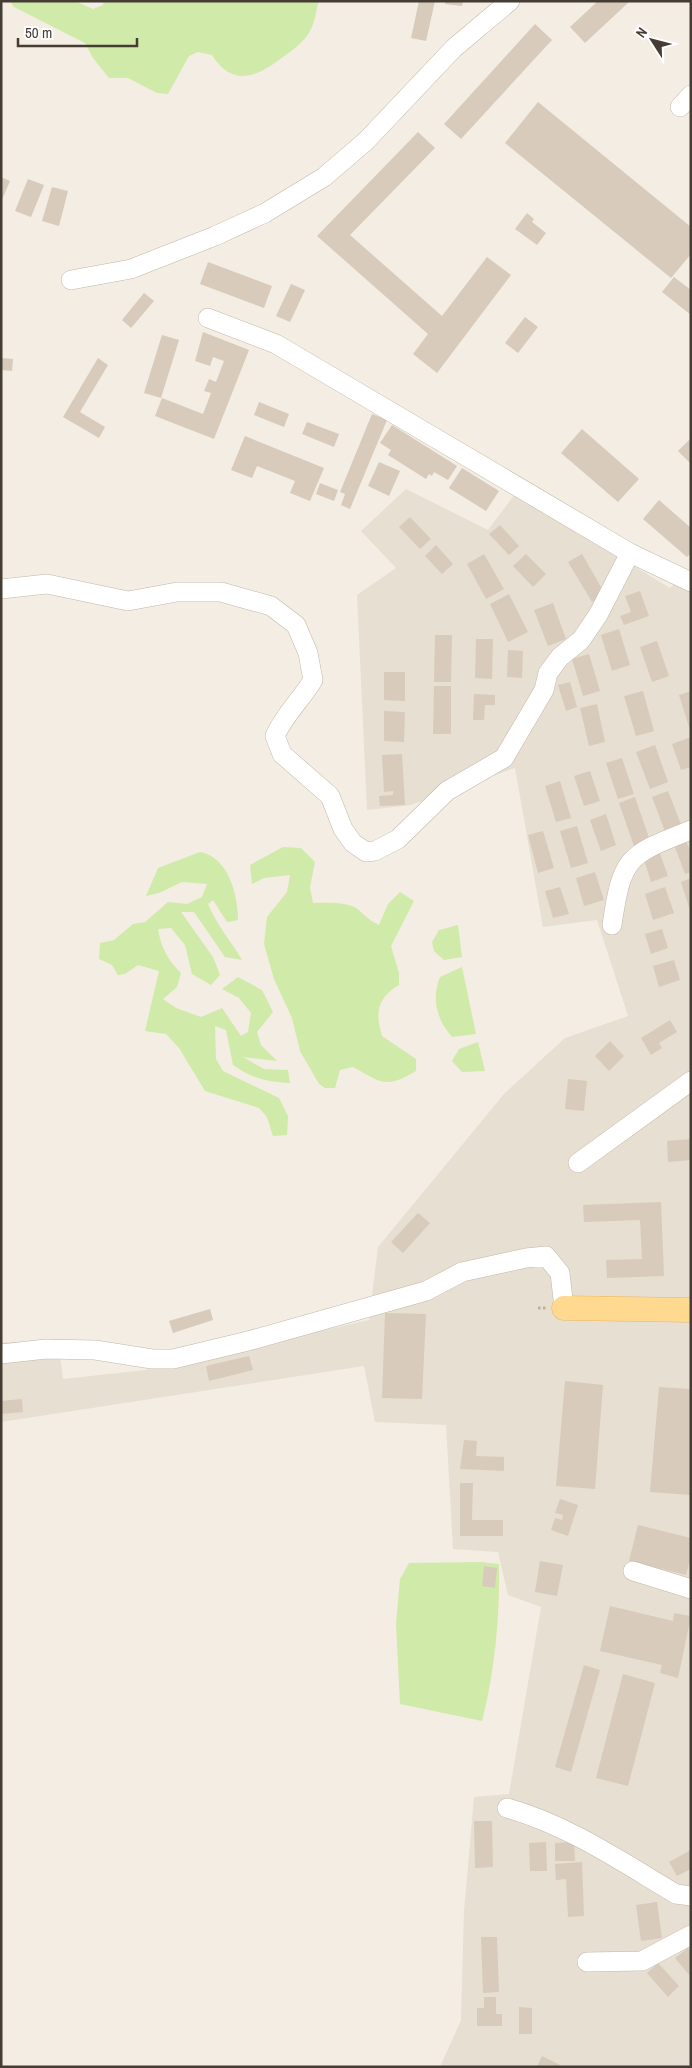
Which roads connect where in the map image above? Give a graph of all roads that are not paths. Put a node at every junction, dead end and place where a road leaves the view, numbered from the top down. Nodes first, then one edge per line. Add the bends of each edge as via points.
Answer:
1 (510, 1) edge
2 (71, 280) dead end
3 (208, 318) dead end
4 (630, 553) junction
5 (690, 583) edge
6 (1, 589) edge
7 (691, 830) edge
8 (612, 925) dead end
9 (691, 1081) edge
10 (578, 1162) dead end
11 (564, 1308) joint
12 (691, 1310) edge
13 (1, 1354) edge
14 (633, 1572) dead end
15 (691, 1589) edge
16 (506, 1808) dead end
17 (691, 1896) edge
18 (691, 1935) edge
19 (587, 1962) dead end

1 - 2 street via 454,48 366,141 324,177 265,213 215,236 131,270
3 - 4 street via 276,344
4 - 5 street
4 - 6 street via 598,615 581,640 560,657 548,673 544,690 504,758 448,791 398,840 366,852 353,844 343,829 330,796 282,754 276,736 281,722 313,680 308,654 296,625 271,606 221,592 177,592 128,601 47,584
7 - 8 street via 639,852 631,861 620,884
9 - 10 street
11 - 12 main road
11 - 13 street via 560,1273 546,1256 462,1272 426,1292 173,1359 95,1350 46,1349
14 - 15 street
16 - 17 street via 581,1837 676,1894
18 - 19 street via 642,1961

